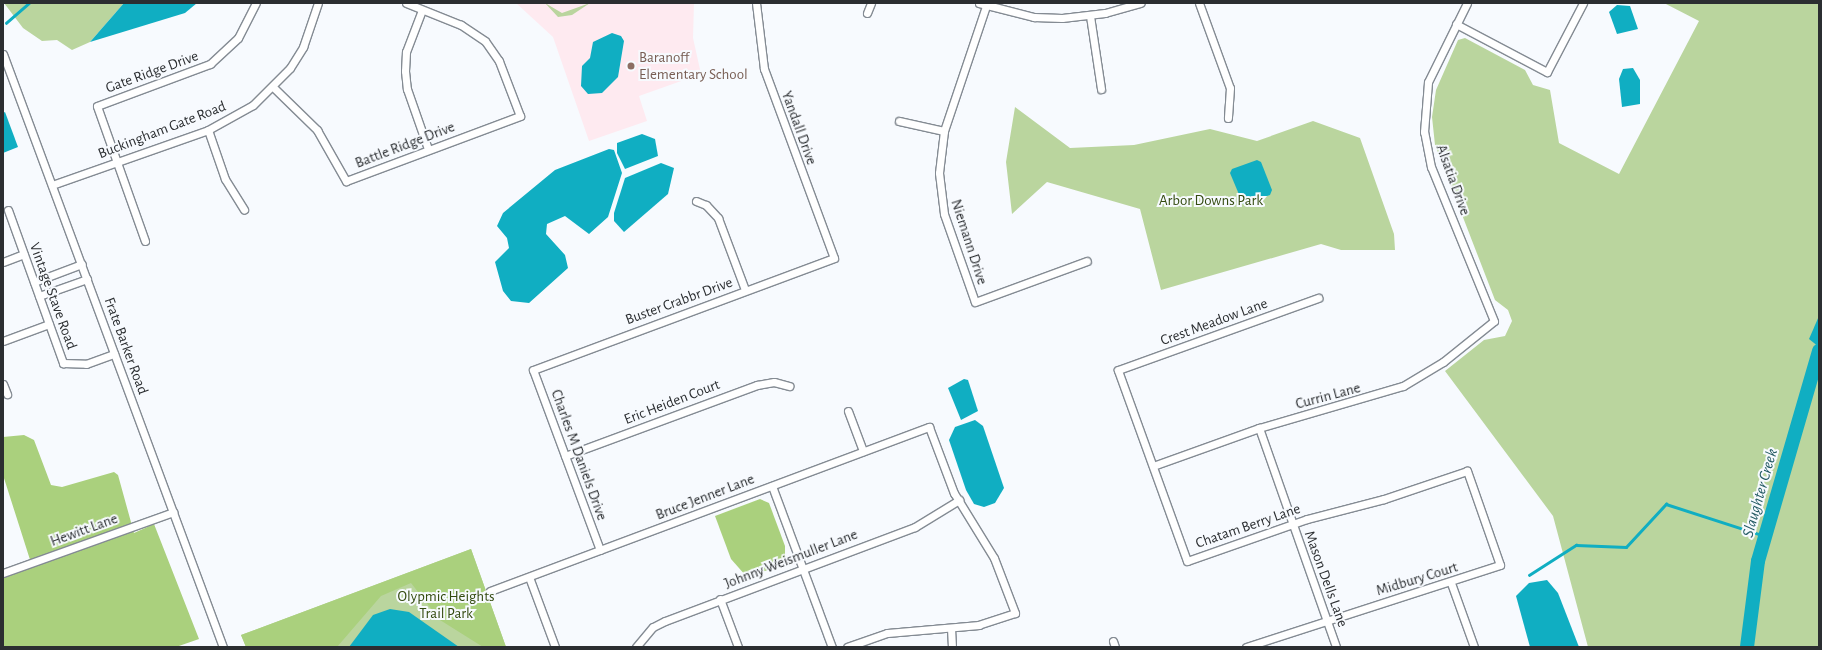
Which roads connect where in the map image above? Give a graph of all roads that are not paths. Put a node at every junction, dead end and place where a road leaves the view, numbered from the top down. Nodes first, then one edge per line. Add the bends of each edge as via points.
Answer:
1 (256, 3) edge
2 (318, 3) edge
3 (406, 3) edge
4 (756, 3) edge
5 (872, 3) edge
6 (1141, 3) edge
7 (1199, 3) edge
8 (1467, 3) edge
9 (1583, 3) edge
10 (983, 5) edge
11 (422, 10) junction
12 (867, 13) dead end
13 (1090, 16) junction
14 (1456, 24) junction
15 (3, 54) edge
16 (273, 87) junction
17 (1101, 89) dead end
18 (1228, 118) dead end
19 (899, 121) dead end
20 (208, 130) junction
21 (944, 131) junction
22 (428, 149) junction
23 (116, 162) junction
24 (52, 185) junction
25 (696, 201) dead end
26 (244, 209) dead end
27 (8, 210) dead end
28 (145, 241) dead end
29 (24, 254) junction
30 (834, 258) joint
31 (1087, 261) dead end
32 (3, 262) edge
33 (82, 264) junction
34 (55, 275) junction
35 (87, 279) junction
36 (34, 282) junction
37 (60, 288) junction
38 (745, 290) junction
39 (39, 296) junction
40 (1318, 298) dead end
41 (1494, 321) joint
42 (49, 324) junction
43 (3, 341) edge
44 (114, 354) junction
45 (533, 370) joint
46 (1118, 370) joint
47 (3, 384) edge
48 (789, 386) dead end
49 (7, 394) dead end
50 (848, 411) dead end
51 (1258, 428) junction
52 (863, 451) junction
53 (565, 456) junction
54 (1153, 466) junction
55 (1467, 471) joint
56 (772, 486) junction
57 (959, 500) junction
58 (173, 512) junction
59 (1292, 523) junction
60 (600, 550) junction
61 (803, 569) junction
62 (3, 573) edge
63 (529, 577) junction
64 (1451, 583) junction
65 (490, 591) dead end
66 (720, 599) junction
67 (1326, 619) junction
68 (951, 628) junction
69 (223, 647) edge
70 (555, 647) edge
71 (636, 647) edge
72 (738, 647) edge
73 (832, 647) edge
74 (847, 647) edge
75 (952, 647) edge
76 (1246, 647) edge
77 (1336, 647) edge
78 (1474, 647) edge

1 - 23 street, Gate Ridge Drive via 238,38 210,64 97,106
2 - 16 street, Buckingham Gate Road via 303,47
3 - 11 street
4 - 30 street, Yandall Drive via 764,69
5 - 12 street
6 - 13 street
7 - 18 street via 1230,88
8 - 14 street, Alsatia Drive
9 - 14 street via 1547,72
10 - 13 street via 1034,17
10 - 21 street, Niemann Drive
11 - 22 street via 406,52 405,71 407,89
11 - 22 street, Battle Ridge Drive via 461,25 485,41 500,61 520,116
13 - 17 street
14 - 41 street, Alsatia Drive via 1434,67 1423,115 1431,166
15 - 24 street, Frate Barker Road
16 - 20 street, Buckingham Gate Road via 238,116
16 - 22 street, Battle Ridge Drive via 316,130 346,182
19 - 21 street
20 - 23 street, Buckingham Gate Road
20 - 26 street via 225,179
21 - 31 street, Niemann Drive via 939,173 941,201 975,302
23 - 24 street, Buckingham Gate Road
23 - 28 street, Gate Ridge Drive
24 - 33 street, Frate Barker Road
25 - 38 street via 706,205 718,218
27 - 29 street, Vintage Stave Road
29 - 32 street
29 - 36 street, Vintage Stave Road
30 - 38 street, Buster Crabbr Drive
33 - 34 street
33 - 35 street, Frate Barker Road
34 - 36 street
34 - 37 street
35 - 37 street
35 - 44 street, Frate Barker Road
36 - 39 street, Vintage Stave Road
37 - 39 street
38 - 45 street, Buster Crabbr Drive
39 - 42 street, Vintage Stave Road
40 - 46 street, Crest Meadow Lane
41 - 51 street, Currin Lane via 1443,362 1403,386
42 - 43 street
42 - 44 street, Vintage Stave Road via 63,363 86,364
44 - 58 street, Frate Barker Road
45 - 53 street, Charles M Daniels Drive
46 - 54 street, Chatam Berry Lane
47 - 49 street
48 - 53 street, Eric Heiden Court via 774,382 757,385
50 - 52 street
51 - 54 street, Currin Lane
51 - 59 street, Mason Dells Lane
52 - 56 street, Bruce Jenner Lane
52 - 57 street, Bruce Jenner Lane via 929,427
53 - 60 street, Charles M Daniels Drive
54 - 59 street, Chatam Berry Lane via 1187,561
55 - 59 street, Chatam Berry Lane via 1384,499
55 - 64 street, Midbury Court via 1500,565
56 - 60 street, Bruce Jenner Lane
56 - 61 street
57 - 61 street, Johnny Weismuller Lane via 915,527
57 - 68 street via 994,558 1015,613 987,623
58 - 62 street, Hewitt Lane
58 - 69 street, Frate Barker Road
59 - 67 street, Mason Dells Lane
60 - 63 street, Bruce Jenner Lane
61 - 66 street, Johnny Weismuller Lane
61 - 73 street
63 - 65 street, Bruce Jenner Lane
63 - 70 street
64 - 67 street, Midbury Court
64 - 78 street
66 - 71 street, Johnny Weismuller Lane via 654,627
66 - 72 street
67 - 76 street, Midbury Court
67 - 77 street, Mason Dells Lane
68 - 74 street via 891,632
68 - 75 street

